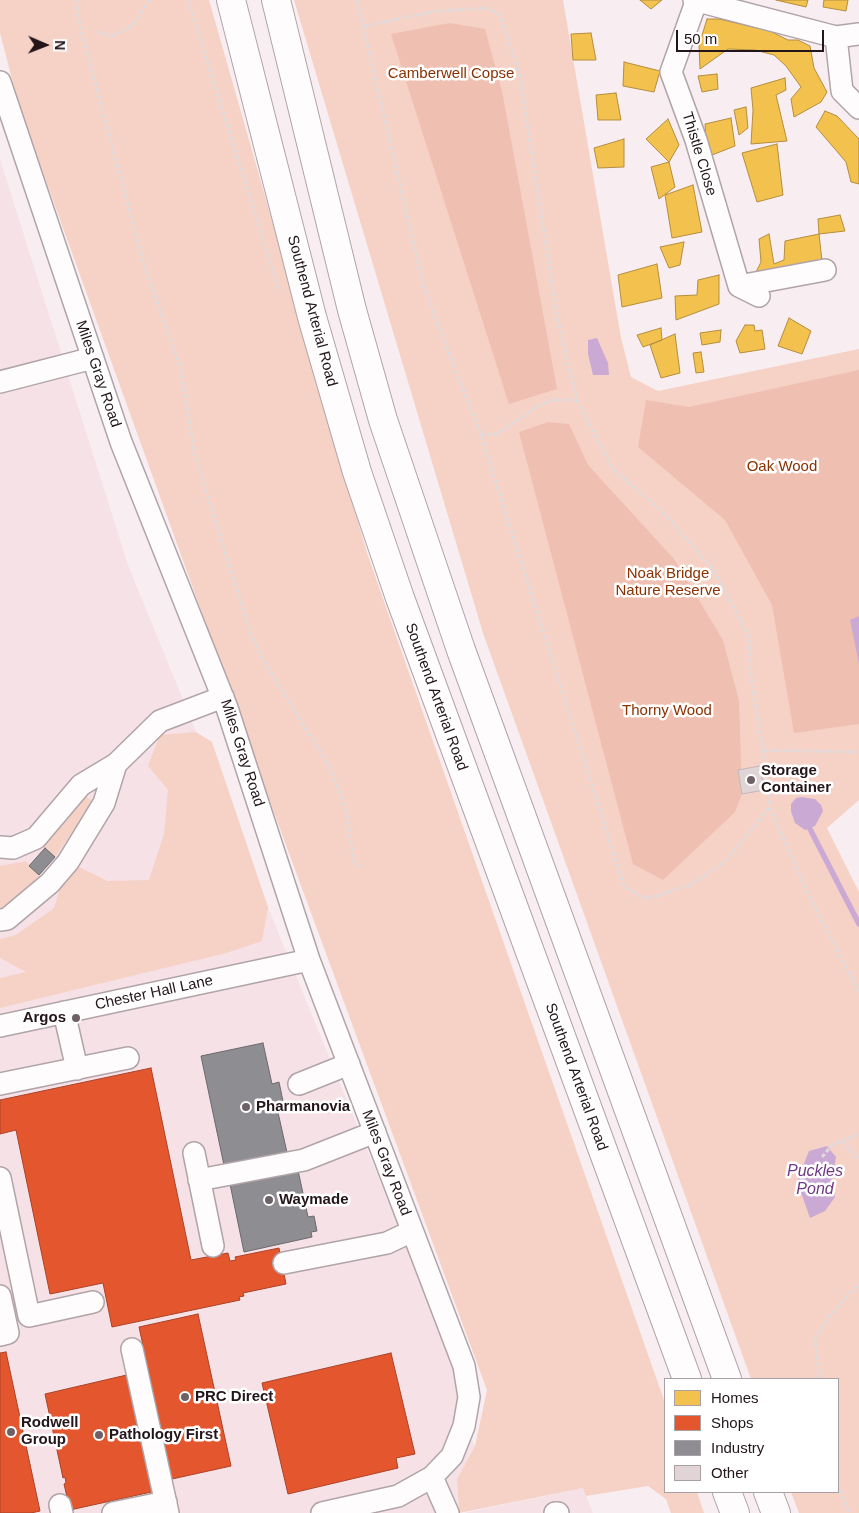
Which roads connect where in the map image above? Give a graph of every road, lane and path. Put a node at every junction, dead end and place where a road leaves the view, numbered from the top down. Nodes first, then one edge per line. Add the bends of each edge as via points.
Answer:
1 (76, 0) edge
2 (150, 0) edge
3 (231, 0) edge
4 (276, 0) edge
5 (357, 0) edge
6 (695, 1) edge
7 (364, 26) junction
8 (98, 32) dead end
9 (859, 34) edge
10 (836, 36) junction
11 (2, 91) edge
12 (859, 108) edge
13 (825, 270) dead end
14 (738, 286) junction
15 (759, 296) dead end
16 (92, 358) junction
17 (0, 382) edge
18 (577, 400) junction
19 (481, 435) junction
20 (223, 697) junction
21 (763, 750) junction
22 (859, 752) edge
23 (116, 764) junction
24 (770, 808) junction
25 (0, 847) edge
26 (362, 869) dead end
27 (0, 920) edge
28 (309, 960) junction
29 (859, 992) edge
30 (64, 1012) junction
31 (0, 1026) edge
32 (128, 1058) dead end
33 (349, 1064) junction
34 (77, 1068) junction
35 (0, 1084) edge
36 (299, 1084) dead end
37 (375, 1132) junction
38 (859, 1134) edge
39 (842, 1141) junction
40 (194, 1153) dead end
41 (822, 1158) dead end
42 (859, 1159) edge
43 (0, 1178) edge
44 (200, 1180) junction
45 (412, 1230) junction
46 (213, 1246) dead end
47 (284, 1263) dead end
48 (859, 1283) edge
49 (0, 1296) edge
50 (93, 1302) dead end
51 (0, 1335) edge
52 (132, 1349) dead end
53 (687, 1378) edge
54 (728, 1378) edge
55 (820, 1378) edge
56 (432, 1477) junction
57 (839, 1487) edge
58 (727, 1493) edge
59 (768, 1493) edge
60 (167, 1508) edge
61 (113, 1513) edge
62 (324, 1513) edge
63 (448, 1513) edge
64 (735, 1513) edge
65 (776, 1513) edge
66 (849, 1513) edge

1 - 26 path via 80,26 145,268 180,366 195,455 251,635 266,665 330,767 346,809 354,862
2 - 8 path via 133,25 112,36
3 - 53 highway, Southend Arterial Road via 312,317 360,481
4 - 54 highway via 352,310 383,420 461,650
5 - 7 path
6 - 10 street
6 - 14 street, Thistle Close via 671,72 696,140
7 - 18 path via 437,11 488,8 500,15 519,71 558,321
7 - 19 path via 424,288
9 - 10 street
10 - 12 street via 842,91
11 - 16 street, Miles Gray Road
13 - 14 street
14 - 15 street
16 - 17 street
16 - 20 street, Miles Gray Road via 121,442
18 - 19 path via 552,400 539,404 497,434
18 - 21 path via 613,469 663,512 712,570 749,637 751,678
19 - 24 path via 624,886 643,898 690,885 726,861
20 - 23 street via 160,721
20 - 28 street, Miles Gray Road
21 - 22 path
21 - 24 path
23 - 25 street via 82,785 36,838 13,848
23 - 27 street via 104,803 68,862 50,883 7,919
24 - 29 path via 808,894
28 - 30 street, Chester Hall Lane
28 - 33 street, Miles Gray Road
30 - 31 street, Chester Hall Lane
30 - 34 street
32 - 34 street
33 - 36 street
33 - 37 street, Miles Gray Road
34 - 35 street
37 - 44 street via 304,1160
37 - 45 street, Miles Gray Road
38 - 39 path
39 - 41 path via 832,1145
39 - 42 path
40 - 44 street
43 - 50 street via 29,1316
44 - 46 street
45 - 47 street via 387,1243
45 - 56 street, Miles Gray Road via 464,1366 469,1397 464,1426 452,1456
48 - 55 path via 815,1338
49 - 51 street via 8,1333
52 - 60 street
56 - 62 street, Miles Gray Road via 398,1496
56 - 63 street
57 - 66 path
58 - 64 highway
59 - 65 highway
60 - 61 street

